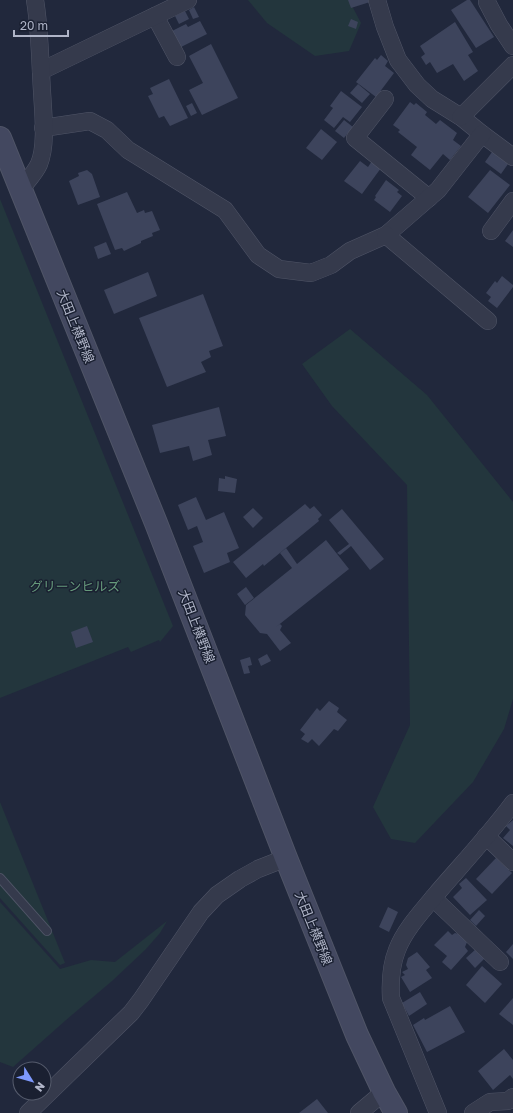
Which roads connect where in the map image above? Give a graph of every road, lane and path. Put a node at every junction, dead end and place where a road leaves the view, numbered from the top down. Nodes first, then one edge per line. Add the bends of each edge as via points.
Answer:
1 (35, 0) edge
2 (188, 0) edge
3 (377, 0) edge
4 (487, 2) dead end
5 (155, 16) junction
6 (513, 46) edge
7 (177, 57) dead end
8 (513, 65) edge
9 (41, 71) junction
10 (385, 98) dead end
11 (461, 117) junction
12 (43, 128) junction
13 (482, 134) junction
14 (0, 138) edge
15 (513, 157) edge
16 (20, 188) junction
17 (429, 198) junction
18 (513, 202) edge
19 (491, 231) dead end
20 (386, 235) junction
21 (488, 321) dead end
22 (513, 803) edge
23 (486, 836) junction
24 (286, 858) junction
25 (513, 862) edge
26 (0, 878) edge
27 (433, 898) junction
28 (48, 931) dead end
29 (500, 962) dead end
30 (384, 1092) junction
31 (513, 1097) edge
32 (28, 1113) edge
33 (359, 1113) edge
34 (396, 1113) edge
35 (438, 1113) edge
36 (473, 1113) edge

1 - 9 street
2 - 5 street
3 - 11 street via 398,60 417,85 432,99
4 - 6 street
5 - 7 street
5 - 9 street
8 - 11 street
9 - 12 street
10 - 17 street via 355,138
11 - 13 street
12 - 16 street via 39,165
12 - 20 street via 90,121 107,130 128,150 225,210 258,255 279,269 311,273
13 - 15 street
13 - 17 street
14 - 16 main road, 大田上横野線
16 - 24 main road, 大田上横野線 via 159,530
17 - 20 street
18 - 19 street
20 - 21 street
22 - 23 street
23 - 25 street
23 - 27 street
24 - 30 main road, 大田上横野線 via 357,1035
24 - 32 street via 258,869 217,895 201,912 131,1013
26 - 28 lane
27 - 29 street
27 - 35 street via 419,914 397,948 390,985 391,998
30 - 33 street
30 - 34 main road, 大田上横野線
31 - 36 street via 508,1101 490,1102

